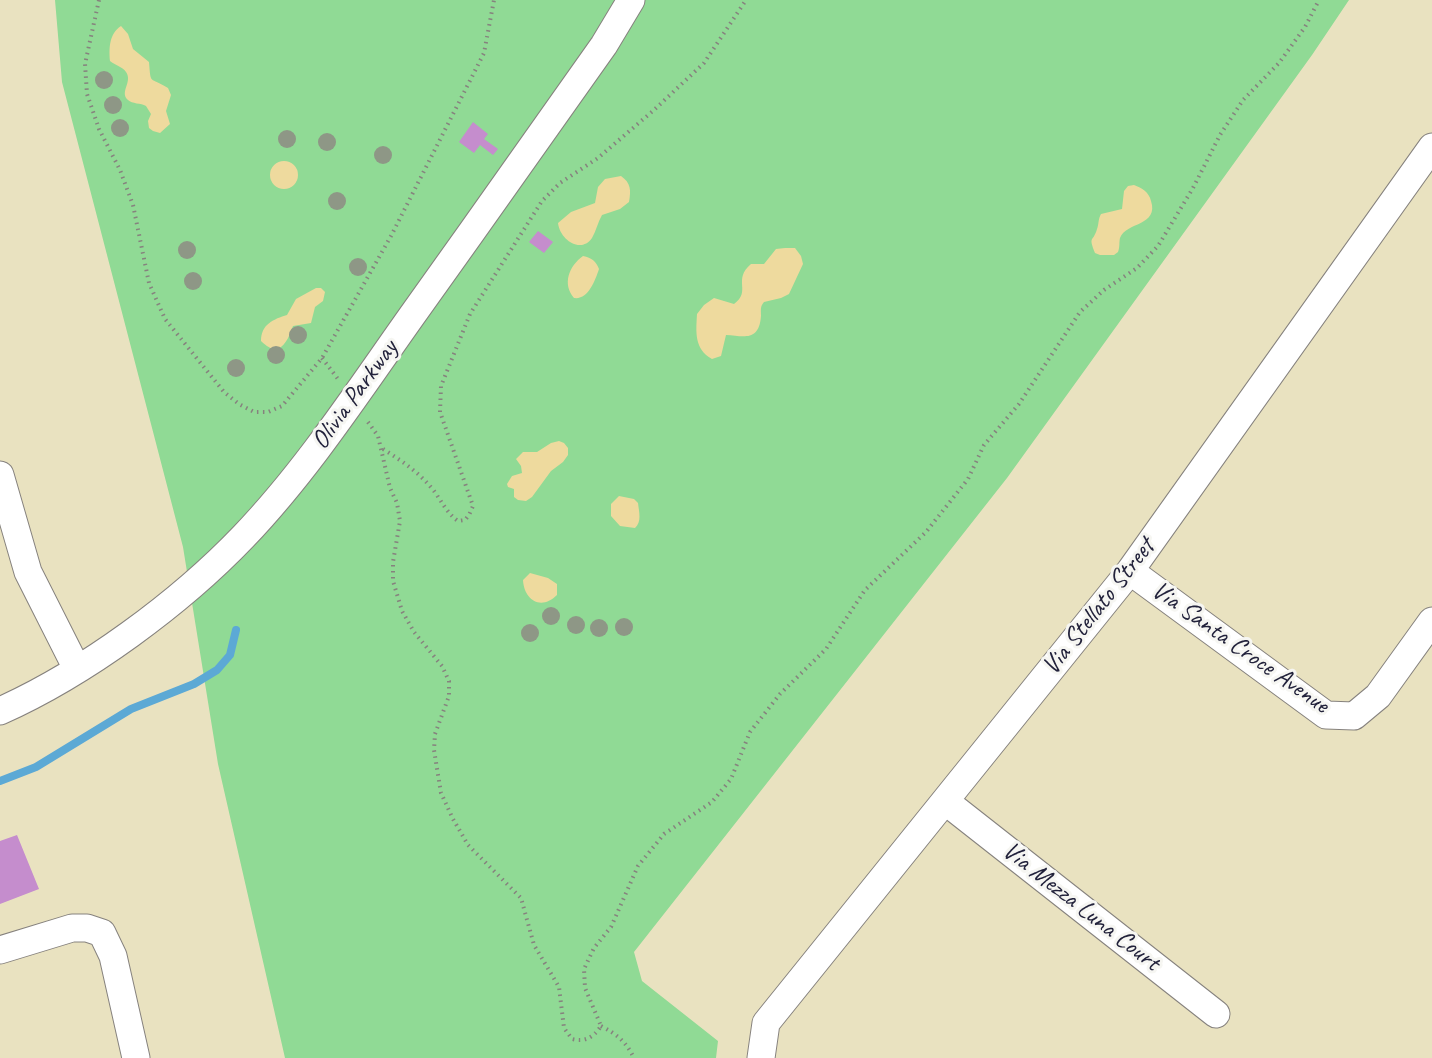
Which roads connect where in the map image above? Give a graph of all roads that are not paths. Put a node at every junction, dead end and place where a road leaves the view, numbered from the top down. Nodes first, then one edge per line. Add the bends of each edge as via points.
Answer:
1 (631, 0) edge
2 (1432, 147) edge
3 (0, 475) edge
4 (1130, 571) junction
5 (1432, 621) edge
6 (77, 669) junction
7 (0, 711) edge
8 (945, 801) junction
9 (0, 950) edge
10 (1216, 1014) dead end
11 (760, 1057) edge
12 (136, 1058) edge

1 - 6 street, Olivia Parkway via 604,45 347,407 277,499 199,579 158,613
2 - 4 street, Via Stellato Street
3 - 6 street via 28,572
4 - 5 street, Via Santa Croce Avenue via 1326,715 1354,716 1378,696
4 - 8 street, Via Stellato Street
6 - 7 street, Olivia Parkway
8 - 10 street, Via Mezza Luna Court
8 - 11 street, Via Stellato Street via 766,1023
9 - 12 street via 72,928 102,933 112,956

